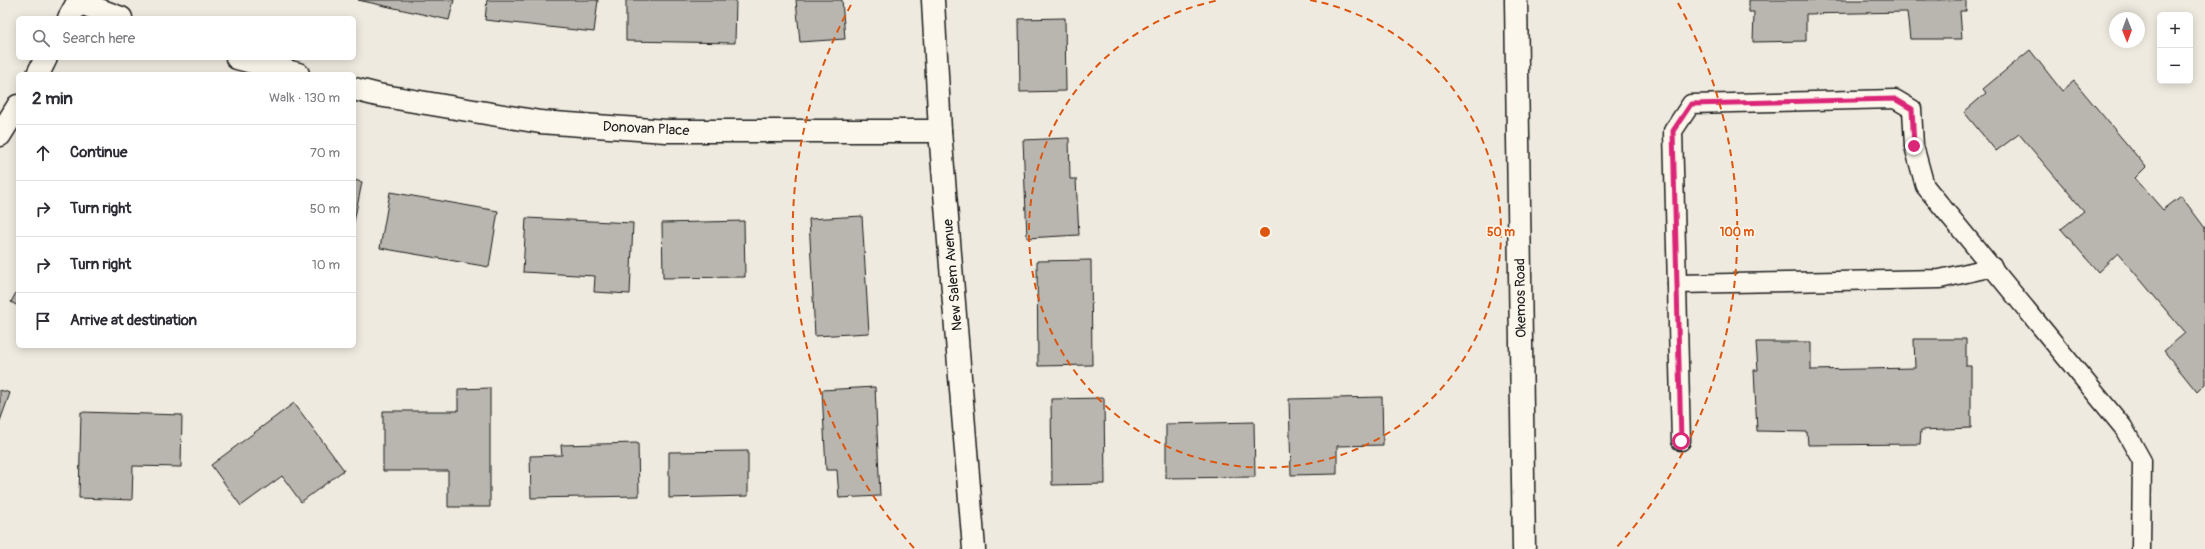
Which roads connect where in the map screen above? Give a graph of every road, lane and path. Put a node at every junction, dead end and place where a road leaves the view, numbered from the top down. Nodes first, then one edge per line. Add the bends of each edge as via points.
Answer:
1 (933, 0) edge
2 (1516, 0) edge
3 (75, 7) edge
4 (113, 16) edge
5 (45, 60) edge
6 (245, 60) edge
7 (39, 72) edge
8 (290, 72) edge
9 (356, 90) edge
10 (16, 109) edge
11 (940, 131) junction
12 (0, 135) edge
13 (1993, 267) junction
14 (1677, 284) junction
15 (1681, 441) dead end
16 (974, 549) edge
17 (1524, 549) edge
18 (2141, 549) edge

1 - 11 street, New Salem Avenue
2 - 17 street, Okemos Road
3 - 4 street
5 - 7 street
6 - 8 street
9 - 11 street, Donovan Place via 540,122 650,130
10 - 12 street
11 - 16 street, New Salem Avenue
13 - 14 lane via 1940,279
13 - 14 lane via 1925,186 1914,146 1912,109 1895,99 1691,104 1673,131
13 - 18 lane via 2123,427 2142,461
14 - 15 lane

